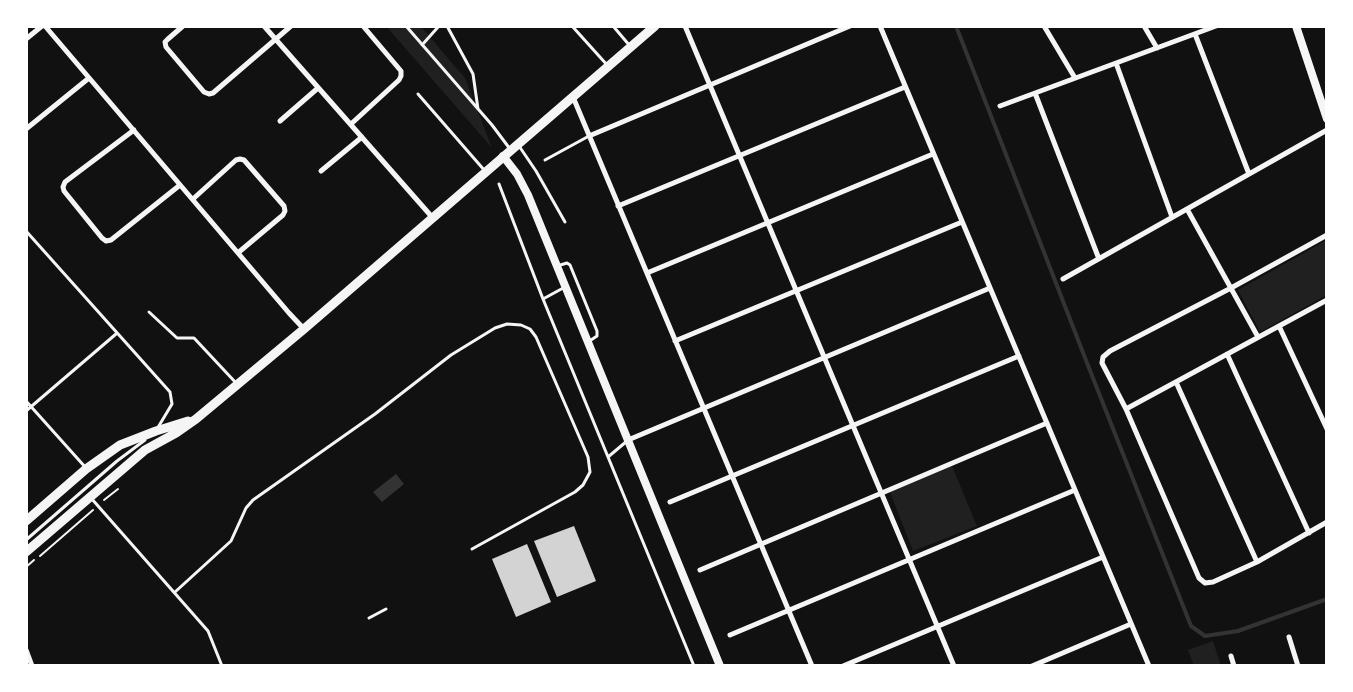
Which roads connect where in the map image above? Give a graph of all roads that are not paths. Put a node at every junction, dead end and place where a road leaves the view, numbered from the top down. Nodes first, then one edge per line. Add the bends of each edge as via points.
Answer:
1 (43, 26) edge
2 (183, 26) edge
3 (264, 26) edge
4 (290, 26) edge
5 (363, 26) edge
6 (406, 26) edge
7 (439, 26) edge
8 (447, 26) edge
9 (572, 26) edge
10 (613, 26) edge
11 (655, 26) edge
12 (685, 26) edge
13 (850, 26) edge
14 (880, 26) edge
15 (1044, 26) edge
16 (1144, 26) edge
17 (1216, 26) edge
18 (1296, 26) edge
19 (1195, 34) junction
20 (26, 39) edge
21 (276, 39) junction
22 (422, 45) junction
23 (631, 47) junction
24 (1157, 48) junction
25 (1116, 63) junction
26 (608, 66) junction
27 (89, 78) junction
28 (1075, 78) junction
29 (710, 86) junction
30 (905, 87) junction
31 (318, 88) junction
32 (1035, 93) junction
33 (418, 94) dead end
34 (573, 97) junction
35 (1000, 106) dead end
36 (478, 110) junction
37 (1327, 119) edge
38 (280, 121) dead end
39 (351, 124) junction
40 (26, 129) edge
41 (134, 130) junction
42 (1327, 130) edge
43 (589, 136) junction
44 (362, 137) junction
45 (511, 150) junction
46 (933, 154) junction
47 (739, 156) junction
48 (544, 160) dead end
49 (322, 171) dead end
50 (485, 171) junction
51 (1249, 174) junction
52 (499, 184) dead end
53 (180, 185) junction
54 (193, 199) junction
55 (618, 206) junction
56 (1187, 209) junction
57 (432, 217) junction
58 (1172, 217) junction
59 (565, 222) dead end
60 (962, 222) junction
61 (768, 223) junction
62 (26, 231) edge
63 (1327, 235) edge
64 (239, 252) junction
65 (1099, 258) junction
66 (557, 266) junction
67 (647, 274) junction
68 (1063, 279) dead end
69 (565, 287) junction
70 (990, 288) junction
71 (1231, 288) junction
72 (796, 291) junction
73 (543, 299) junction
74 (1327, 300) edge
75 (149, 312) dead end
76 (1279, 326) junction
77 (304, 329) junction
78 (116, 334) junction
79 (1258, 337) junction
80 (675, 341) junction
81 (588, 342) junction
82 (1227, 354) junction
83 (1019, 356) junction
84 (824, 358) junction
85 (1176, 382) junction
86 (237, 384) junction
87 (26, 401) edge
88 (31, 406) junction
89 (704, 408) junction
90 (1126, 408) junction
91 (26, 410) edge
92 (196, 419) junction
93 (1047, 423) junction
94 (853, 426) junction
95 (1327, 429) edge
96 (156, 431) junction
97 (628, 440) junction
98 (608, 457) junction
99 (86, 468) junction
100 (732, 476) junction
101 (1075, 490) junction
102 (881, 493) junction
103 (90, 497) junction
104 (670, 502) dead end
105 (26, 521) edge
106 (1325, 523) edge
107 (1327, 530) edge
108 (1309, 533) junction
109 (26, 540) edge
110 (761, 544) junction
111 (472, 549) dead end
112 (26, 552) edge
113 (1103, 557) junction
114 (909, 559) junction
115 (1257, 562) junction
116 (700, 570) dead end
117 (175, 592) junction
118 (386, 608) dead end
119 (788, 610) junction
120 (369, 618) dead end
121 (1132, 624) junction
122 (938, 626) junction
123 (730, 634) dead end
124 (1289, 637) dead end
125 (26, 650) edge
126 (1231, 656) dead end
127 (32, 666) edge
128 (222, 666) edge
129 (694, 666) edge
130 (720, 666) edge
131 (812, 666) edge
132 (844, 666) edge
133 (954, 666) edge
134 (1032, 666) edge
135 (1149, 666) edge
136 (1234, 666) edge
137 (1298, 666) edge

1 - 20 street
1 - 27 street
2 - 21 street via 165,42 166,47 209,94
3 - 21 street
4 - 21 street
5 - 39 street via 401,76
6 - 22 lane
7 - 22 lane
8 - 36 lane via 473,74
9 - 26 lane
10 - 23 lane
11 - 23 main road
12 - 29 street
13 - 29 street
14 - 30 street
15 - 28 street
16 - 24 street
17 - 19 street
18 - 37 street
19 - 24 street
19 - 51 street
21 - 31 street
22 - 36 lane
23 - 26 main road
24 - 25 street
25 - 28 street
25 - 58 street
26 - 34 main road
27 - 40 street
27 - 41 street
28 - 32 street
29 - 43 street
29 - 47 street
30 - 46 street
30 - 47 street
31 - 38 street
31 - 39 street
32 - 35 street
32 - 65 street
33 - 50 lane
34 - 43 street
34 - 45 main road
36 - 45 lane
39 - 44 street
41 - 53 street
41 - 53 street via 65,182 63,187 102,238 111,240
42 - 51 street
43 - 48 lane
43 - 55 street
44 - 49 street
44 - 57 street
45 - 50 main road
45 - 59 lane via 536,170
45 - 66 street via 517,174
46 - 60 street
46 - 61 street
47 - 55 street
47 - 61 street
50 - 57 main road
51 - 56 street
52 - 73 lane
53 - 54 street
54 - 64 street
54 - 64 street via 240,159 284,206 286,211
55 - 67 street
56 - 58 street
56 - 71 street
57 - 77 main road
58 - 65 street
60 - 70 street
60 - 72 street
61 - 67 street
61 - 72 street
62 - 78 lane
63 - 71 street
64 - 77 street
65 - 68 street
66 - 69 street
66 - 81 lane via 570,265 597,331 597,336
67 - 80 street
69 - 73 lane
69 - 81 street
70 - 83 street
70 - 84 street
71 - 79 street
71 - 90 street via 1110,350 1103,357 1102,363
72 - 80 street
72 - 84 street
73 - 98 lane
74 - 76 street
75 - 86 lane via 176,338 194,338
76 - 79 street
76 - 95 street
77 - 86 main road
78 - 88 lane
78 - 96 lane via 170,392 172,404
79 - 82 street
80 - 89 street
81 - 97 street
82 - 85 street
82 - 108 street
83 - 93 street
83 - 94 street
84 - 89 street
84 - 94 street
85 - 90 street
85 - 115 street
86 - 92 main road
87 - 88 lane
88 - 91 lane
88 - 99 lane
89 - 97 street
89 - 100 street
90 - 115 street via 1199,578 1205,583 1213,582
92 - 96 main road
92 - 103 main road via 145,450
93 - 101 street
93 - 102 street
94 - 100 street
94 - 102 street
96 - 99 main road via 120,445
96 - 109 lane
97 - 98 lane
97 - 130 street
98 - 129 lane
99 - 105 main road
100 - 104 street
100 - 110 street
101 - 113 street
101 - 114 street
102 - 110 street
102 - 114 street
103 - 112 main road
103 - 117 lane
106 - 107 street
106 - 108 street
108 - 115 street
110 - 116 street
110 - 119 street
111 - 117 lane via 575,492 583,486 590,472 588,457 536,337 521,325 495,328 451,355 375,414 253,500 231,541
113 - 121 street
113 - 122 street
114 - 119 street
114 - 122 street
117 - 128 lane via 208,631
118 - 120 lane
119 - 123 street
119 - 131 street
121 - 134 street
121 - 135 street
122 - 132 street
122 - 133 street
124 - 137 street
125 - 127 street
126 - 136 street

